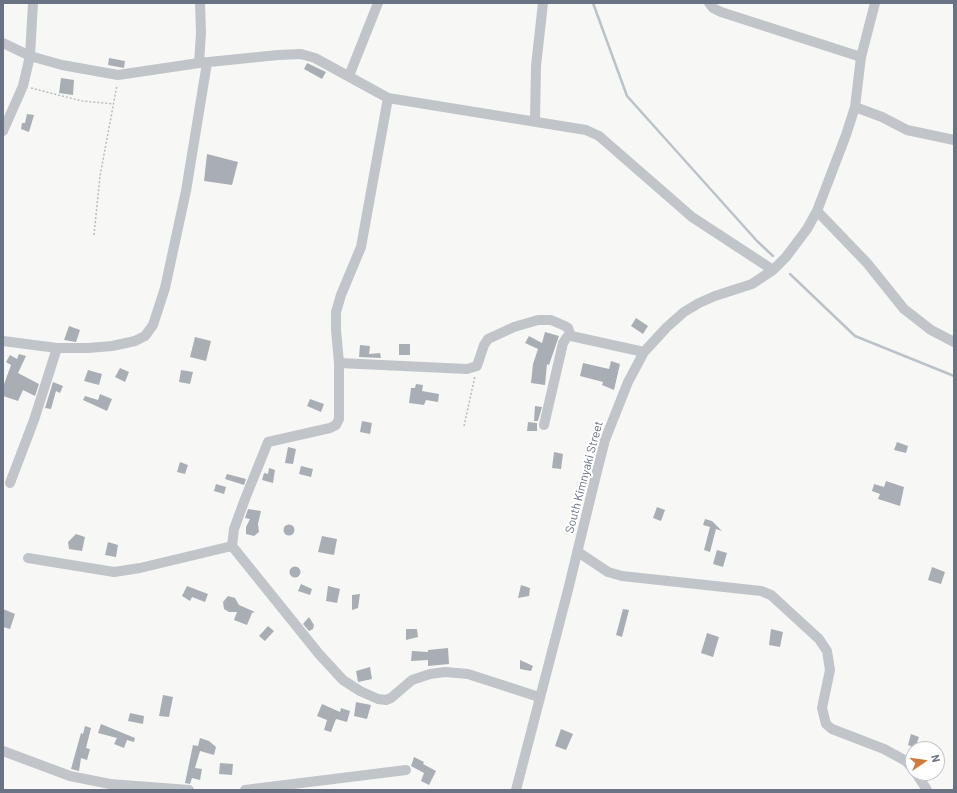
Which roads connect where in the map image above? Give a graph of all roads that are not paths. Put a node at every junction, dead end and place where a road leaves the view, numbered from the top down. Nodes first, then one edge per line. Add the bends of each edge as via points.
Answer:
1 (33, 3) edge
2 (200, 3) edge
3 (378, 3) edge
4 (543, 3) edge
5 (709, 3) edge
6 (875, 3) edge
7 (3, 43) edge
8 (30, 56) junction
9 (862, 57) junction
10 (203, 63) junction
11 (349, 76) junction
12 (388, 98) junction
13 (855, 107) junction
14 (535, 121) junction
15 (3, 131) edge
16 (954, 140) edge
17 (817, 211) junction
18 (773, 270) junction
19 (571, 336) junction
20 (3, 341) edge
21 (954, 342) edge
22 (57, 348) junction
23 (644, 352) junction
24 (338, 363) junction
25 (544, 425) dead end
26 (10, 483) dead end
27 (232, 546) junction
28 (578, 552) junction
29 (28, 558) dead end
30 (539, 697) junction
31 (3, 751) edge
32 (905, 760) edge
33 (406, 770) dead end
34 (921, 781) edge
35 (189, 790) edge
36 (244, 790) edge
37 (516, 790) edge
38 (927, 790) edge

1 - 8 street
2 - 10 street
3 - 11 street
4 - 14 street via 536,66
5 - 9 street via 721,12
6 - 9 street, South Kimnyaki Street
7 - 8 street
8 - 10 street via 62,65 118,75
8 - 15 street via 23,86
9 - 13 street, South Kimnyaki Street
10 - 11 street via 300,54 315,58
10 - 22 street via 184,198 166,288 153,324 145,336 127,343
11 - 12 street
12 - 14 street
12 - 24 street via 361,248 336,312
13 - 16 street via 907,130
13 - 17 street, South Kimnyaki Street
14 - 18 street via 586,130 599,136 692,217
17 - 18 street, South Kimnyaki Street via 794,247
17 - 21 street via 867,263 904,310 931,330
18 - 23 street, South Kimnyaki Street via 752,284 715,296 684,312
19 - 23 street
19 - 24 street via 568,328 551,320 538,320 514,327 488,339 477,366 467,369
19 - 25 street via 563,343
20 - 22 street
22 - 26 street
23 - 28 street, South Kimnyaki Street via 628,382 606,440
24 - 27 street via 340,411 336,425 268,442 239,514
27 - 29 street via 147,567 114,572
27 - 30 street via 319,654 343,680 360,691 386,700 412,680 445,672 468,674
28 - 30 street, South Kimnyaki Street
28 - 32 street via 608,572 622,576 761,591 771,595 819,638 827,651 830,670 822,708 826,724 832,729 884,748
30 - 37 street, South Kimnyaki Street
31 - 35 street via 70,776 110,784
33 - 36 street
34 - 38 street

